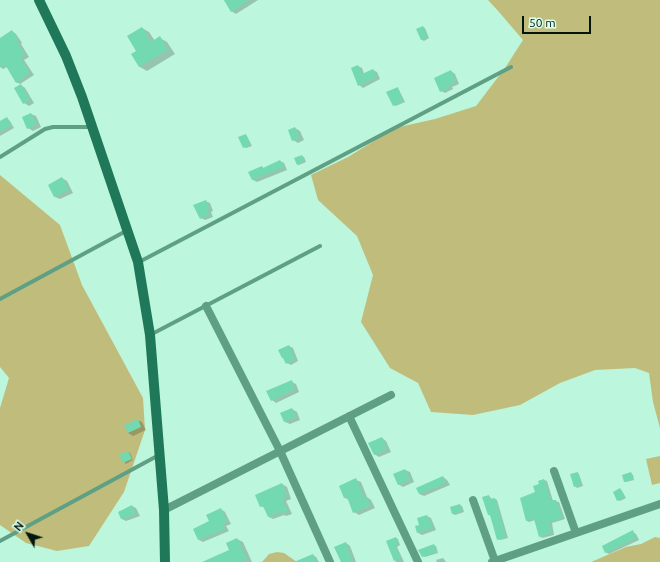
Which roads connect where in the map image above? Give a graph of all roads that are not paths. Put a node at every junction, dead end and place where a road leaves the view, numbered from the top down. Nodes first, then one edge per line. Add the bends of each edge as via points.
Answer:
1 (39, 0) edge
2 (511, 67) dead end
3 (92, 127) junction
4 (0, 157) edge
5 (127, 230) junction
6 (320, 246) dead end
7 (138, 262) junction
8 (0, 299) edge
9 (206, 306) junction
10 (150, 335) junction
11 (391, 395) dead end
12 (349, 416) junction
13 (280, 451) junction
14 (159, 455) junction
15 (554, 471) dead end
16 (473, 500) dead end
17 (660, 504) edge
18 (164, 510) junction
19 (576, 533) junction
20 (0, 541) edge
21 (164, 560) edge
22 (330, 562) edge
23 (418, 562) edge
24 (494, 562) edge

1 - 3 street via 66,56
2 - 7 lane
3 - 4 lane via 45,129
3 - 5 street
5 - 7 street
5 - 8 lane
6 - 9 lane
7 - 10 street
9 - 10 lane
9 - 13 street
10 - 14 street
11 - 12 street
12 - 13 street
12 - 23 street
13 - 18 street
13 - 22 street
14 - 18 street
14 - 20 lane
15 - 19 street
16 - 24 street
17 - 19 street
18 - 21 street
19 - 24 street

